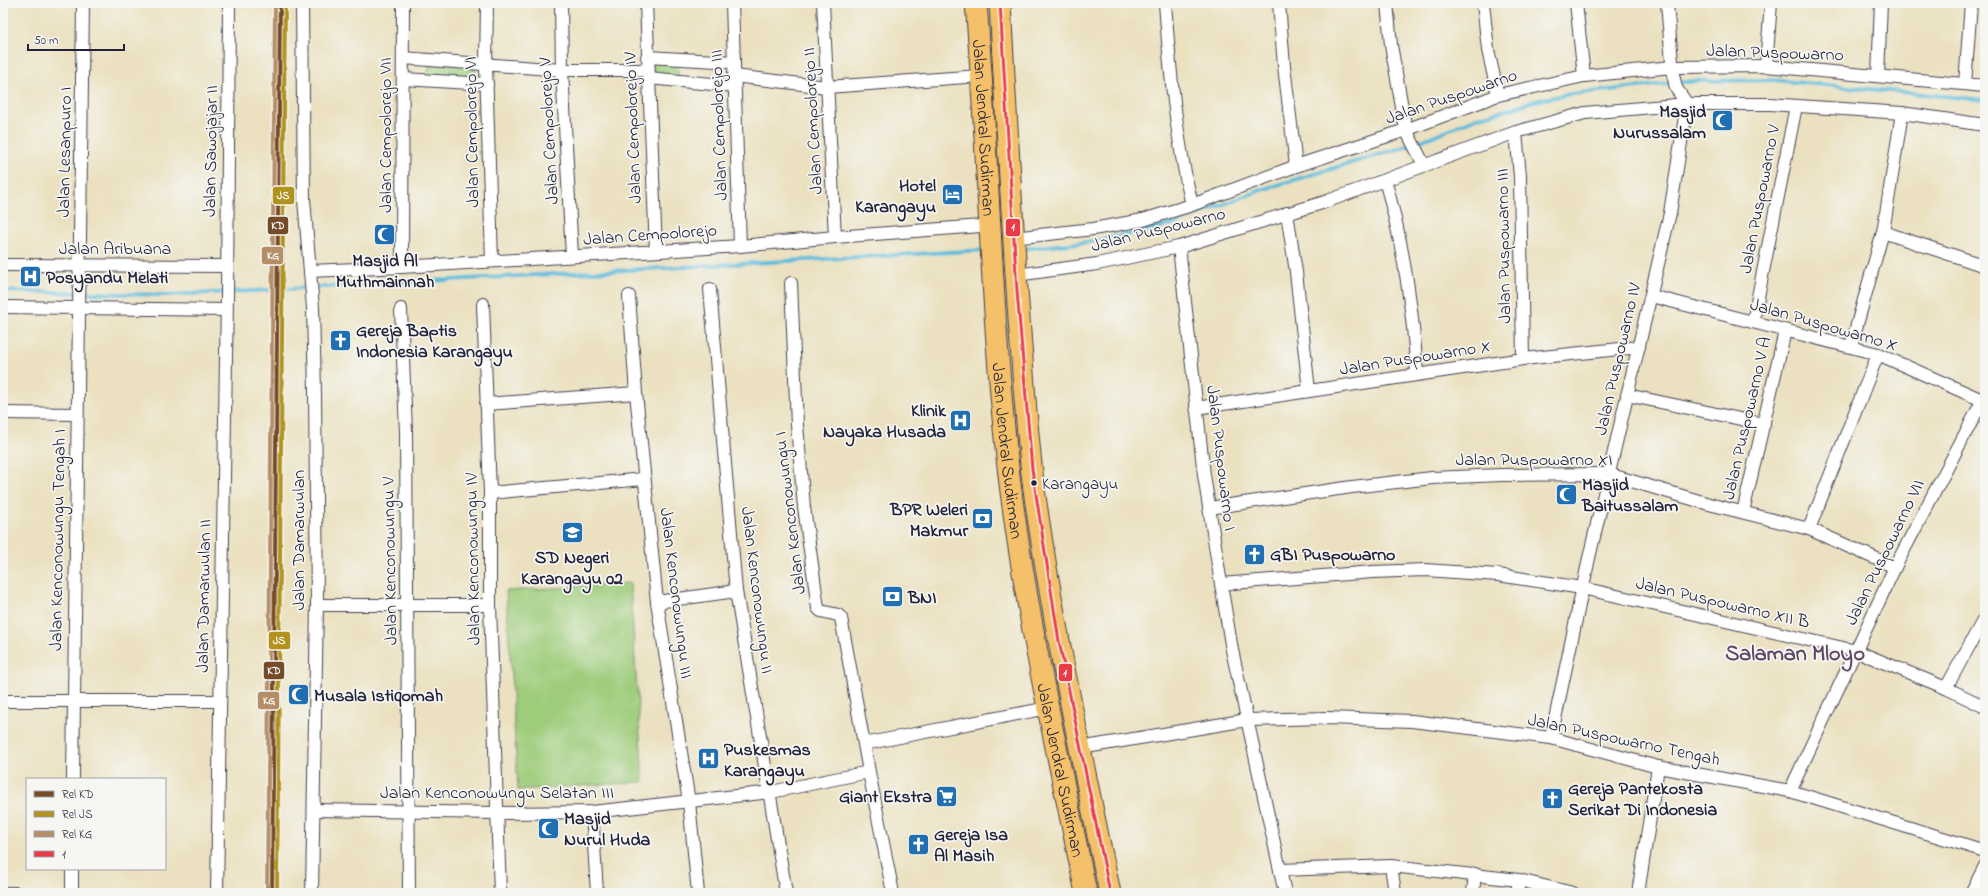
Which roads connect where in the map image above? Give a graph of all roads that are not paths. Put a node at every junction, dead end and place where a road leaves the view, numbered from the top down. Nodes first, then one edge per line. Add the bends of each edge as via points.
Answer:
1 (83, 3) edge
2 (229, 3) edge
3 (302, 3) edge
4 (403, 3) edge
5 (487, 3) edge
6 (561, 3) edge
7 (646, 3) edge
8 (732, 3) edge
9 (823, 3) edge
10 (976, 3) edge
11 (1000, 3) edge
12 (1165, 3) edge
13 (1279, 3) edge
14 (1387, 3) edge
15 (1483, 3) edge
16 (1576, 3) edge
17 (1667, 3) edge
18 (1771, 3) edge
19 (1881, 3) edge
20 (1971, 3) edge
21 (647, 57) junction
22 (404, 58) junction
23 (734, 62) junction
24 (458, 63) junction
25 (486, 65) junction
26 (1766, 66) junction
27 (562, 70) junction
28 (1672, 71) junction
29 (648, 74) junction
30 (980, 76) junction
31 (1584, 76) junction
32 (1878, 76) junction
33 (403, 79) junction
34 (734, 81) junction
35 (457, 82) junction
36 (487, 84) junction
37 (1965, 84) junction
38 (1985, 86) edge
39 (827, 87) junction
40 (1498, 95) junction
41 (1687, 104) junction
42 (1796, 106) junction
43 (1902, 113) junction
44 (1985, 125) edge
45 (1516, 132) junction
46 (1408, 135) junction
47 (1424, 165) junction
48 (1296, 166) junction
49 (1384, 180) junction
50 (1192, 205) junction
51 (1287, 212) junction
52 (990, 227) junction
53 (1884, 232) junction
54 (835, 237) junction
55 (1013, 240) junction
56 (740, 246) junction
57 (1179, 247) junction
58 (656, 251) junction
59 (572, 256) junction
60 (492, 261) junction
61 (3, 265) edge
62 (81, 266) junction
63 (227, 266) junction
64 (1985, 266) edge
65 (402, 267) junction
66 (1015, 272) junction
67 (310, 274) junction
68 (791, 283) dead end
69 (710, 289) dead end
70 (629, 296) dead end
71 (1651, 296) junction
72 (226, 304) junction
73 (482, 304) dead end
74 (78, 305) junction
75 (3, 306) edge
76 (401, 309) dead end
77 (1753, 322) junction
78 (1785, 331) junction
79 (1639, 346) junction
80 (1851, 346) junction
81 (1878, 354) junction
82 (1523, 359) junction
83 (1417, 375) junction
84 (1309, 391) junction
85 (636, 393) junction
86 (1627, 395) junction
87 (1984, 398) edge
88 (486, 404) junction
89 (1196, 408) junction
90 (3, 413) edge
91 (77, 414) junction
92 (1764, 424) junction
93 (1608, 474) junction
94 (644, 479) junction
95 (490, 493) junction
96 (1209, 508) junction
97 (1743, 512) junction
98 (1809, 529) junction
99 (1895, 566) junction
100 (1221, 584) junction
101 (1582, 588) junction
102 (736, 591) junction
103 (657, 602) junction
104 (317, 605) junction
105 (408, 605) junction
106 (490, 605) junction
107 (1985, 617) edge
108 (1856, 651) junction
109 (1946, 688) junction
110 (3, 701) edge
111 (220, 701) junction
112 (73, 702) junction
113 (1985, 707) edge
114 (1048, 708) junction
115 (1247, 720) junction
116 (1551, 738) junction
117 (864, 744) junction
118 (1080, 748) junction
119 (1658, 767) junction
120 (869, 772) junction
121 (73, 778) edge
122 (1790, 791) junction
123 (771, 792) junction
124 (689, 802) junction
125 (314, 810) junction
126 (408, 812) junction
127 (592, 812) junction
128 (496, 813) junction
129 (1985, 851) edge
130 (1391, 866) junction
131 (1985, 866) edge
132 (72, 870) edge
133 (1280, 870) junction
134 (1475, 874) junction
135 (1519, 880) junction
136 (3, 893) edge
137 (16, 893) edge
138 (72, 893) edge
139 (217, 893) edge
140 (312, 893) edge
141 (409, 893) edge
142 (500, 893) edge
143 (597, 893) edge
144 (698, 893) edge
145 (786, 893) edge
146 (893, 893) edge
147 (1086, 893) edge
148 (1110, 893) edge
149 (1286, 893) edge
150 (1395, 893) edge
151 (1473, 893) edge
152 (1518, 893) edge
153 (1573, 893) edge
154 (1638, 893) edge
155 (1971, 893) edge

1 - 62 street, Jalan Lesanpuro I
2 - 63 street, Jalan Sawojajar II
3 - 67 street, Jalan Damarwulan via 304,199
4 - 22 street, Jalan Cempolorejo VII
5 - 25 street, Jalan Cempolorejo VI
6 - 27 street, Jalan Cempolorejo V
7 - 21 street, Jalan Cempolorejo IV
8 - 23 street, Jalan Cempolorejo III
9 - 39 street, Jalan Cempolorejo II
10 - 30 highway, Jalan Jendral Sudirman
11 - 55 highway, Jalan Jendral Sudirman
12 - 50 street via 1171,78 1185,176
13 - 48 street
14 - 46 street via 1391,45
15 - 40 street via 1488,50
16 - 31 street
17 - 28 street
18 - 26 street
19 - 32 street
20 - 37 street
21 - 23 street
21 - 29 street, Jalan Cempolorejo IV
22 - 24 street
22 - 33 street, Jalan Cempolorejo VII
23 - 34 street, Jalan Cempolorejo III
24 - 25 street
24 - 35 street
25 - 27 street
25 - 36 street, Jalan Cempolorejo VI
26 - 28 street, Jalan Puspowarno
26 - 32 street, Jalan Puspowarno
27 - 29 street
27 - 59 street, Jalan Cempolorejo V
28 - 31 street, Jalan Puspowarno
28 - 41 street via 1676,88
29 - 34 street
29 - 58 street, Jalan Cempolorejo IV
30 - 39 street
30 - 52 highway, Jalan Jendral Sudirman
31 - 40 street, Jalan Puspowarno
32 - 37 street, Jalan Puspowarno
33 - 35 street
33 - 65 street, Jalan Cempolorejo VII
34 - 39 street
34 - 56 street, Jalan Cempolorejo III
35 - 36 street
36 - 60 street, Jalan Cempolorejo VI
37 - 38 street, Jalan Puspowarno
39 - 54 street, Jalan Cempolorejo II
40 - 46 street, Jalan Puspowarno
41 - 42 street, Jalan Puspowarno
41 - 45 street, Jalan Puspowarno via 1585,113
41 - 71 street, Jalan Puspowarno IV via 1670,213
42 - 43 street, Jalan Puspowarno
42 - 77 street, Jalan Puspowarno V
43 - 44 street, Jalan Puspowarno
43 - 53 street
45 - 47 street, Jalan Puspowarno
45 - 82 street, Jalan Puspowarno III via 1520,176
46 - 47 street
46 - 48 street, Jalan Puspowarno
47 - 49 street, Jalan Puspowarno
48 - 50 street, Jalan Puspowarno
49 - 51 street, Jalan Puspowarno via 1325,202
49 - 83 street via 1392,204 1405,266
50 - 55 street, Jalan Puspowarno via 1143,220
51 - 57 street, Jalan Puspowarno
51 - 84 street
52 - 54 street, Jalan Cempolorejo
52 - 114 highway, Jalan Jendral Sudirman via 990,264 1001,405 1026,592
53 - 64 street
53 - 80 street
54 - 56 street, Jalan Cempolorejo
55 - 66 highway, Jalan Jendral Sudirman
56 - 58 street, Jalan Cempolorejo
57 - 66 street, Jalan Puspowarno via 1097,264
57 - 89 street, Jalan Puspowarno I
58 - 59 street, Jalan Cempolorejo
59 - 60 street, Jalan Cempolorejo
60 - 65 street, Jalan Cempolorejo
61 - 62 street, Jalan Aribuana
62 - 63 street, Jalan Aribuana
62 - 74 street, Jalan Lesanpuro I
63 - 72 street, Jalan Sawojajar II
65 - 67 street, Jalan Cempolorejo
66 - 118 highway, Jalan Jendral Sudirman via 1034,488 1050,595
67 - 104 street, Jalan Damarwulan via 315,392
68 - 117 street, Jalan Kenconowungu I via 797,425 804,507 818,608 841,618
69 - 102 street, Jalan Kenconowungu II
70 - 85 street, Jalan Kenconowungu III
71 - 77 street, Jalan Puspowarno X
71 - 79 street, Jalan Puspowarno IV
72 - 74 street
72 - 111 street, Jalan Damarwulan II
73 - 88 street, Jalan Kenconowungu IV
74 - 75 street
74 - 91 street, Jalan Kenconowungu Tengah I
76 - 105 street, Jalan Kenconowungu V via 406,432
77 - 78 street, Jalan Puspowarno X
78 - 80 street, Jalan Puspowarno X
78 - 92 street, Jalan Puspowarno V A
79 - 82 street, Jalan Puspowarno X
79 - 86 street, Jalan Puspowarno IV
80 - 81 street, Jalan Puspowarno X
81 - 87 street, Jalan Puspowarno X
81 - 98 street
82 - 83 street, Jalan Puspowarno X
83 - 84 street, Jalan Puspowarno X
84 - 89 street, Jalan Puspowarno X
85 - 88 street
85 - 94 street, Jalan Kenconowungu III
86 - 92 street
86 - 93 street, Jalan Puspowarno IV
87 - 99 street, Jalan Puspowarno VII
88 - 95 street, Jalan Kenconowungu IV
89 - 96 street, Jalan Puspowarno I
90 - 91 street
91 - 112 street, Jalan Kenconowungu Tengah I
92 - 97 street, Jalan Puspowarno V A
93 - 96 street, Jalan Puspowarno XI via 1432,478
93 - 97 street, Jalan Puspowarno XI
93 - 101 street, Jalan Puspowarno IV
94 - 95 street
94 - 103 street, Jalan Kenconowungu III
95 - 106 street, Jalan Kenconowungu IV
96 - 100 street, Jalan Puspowarno I
97 - 98 street, Jalan Puspowarno XI
98 - 99 street, Jalan Puspowarno XI
99 - 108 street, Jalan Puspowarno VII
100 - 101 street, Jalan Puspowarno XII B via 1425,570 1498,574
100 - 115 street, Jalan Puspowarno I
101 - 108 street, Jalan Puspowarno XII B
101 - 116 street, Jalan Puspowarno IV
102 - 103 street
102 - 123 street, Jalan Kenconowungu II
103 - 124 street, Jalan Kenconowungu III
104 - 105 street
104 - 125 street, Jalan Damarwulan
105 - 106 street
105 - 126 street, Jalan Kenconowungu V
106 - 128 street, Jalan Kenconowungu IV
107 - 109 street
108 - 109 street, Jalan Puspowarno XII B
108 - 122 street, Jalan Puspowarno VII
109 - 113 street, Jalan Puspowarno XII B
110 - 112 street
111 - 112 street
111 - 139 street, Jalan Damarwulan II
112 - 121 street, Jalan Kenconowungu Tengah I
114 - 117 street
114 - 147 highway, Jalan Jendral Sudirman
115 - 116 street, Jalan Puspowarno Tengah via 1328,718 1412,721
115 - 118 street, Jalan Puspowarno Tengah
115 - 133 street, Jalan Puspowarno I
116 - 119 street, Jalan Puspowarno Tengah
117 - 120 street
118 - 148 highway, Jalan Jendral Sudirman
119 - 122 street, Jalan Puspowarno Tengah
119 - 154 street
120 - 123 street, Jalan Kenconowungu Selatan III
120 - 146 street
122 - 129 street, Jalan Puspowarno Tengah
123 - 124 street, Jalan Kenconowungu Selatan III
123 - 145 street, Jalan Kenconowungu II
124 - 127 street, Jalan Kenconowungu Selatan III
124 - 144 street, Jalan Kenconowungu III
125 - 126 street, Jalan Kenconowungu Selatan III
125 - 140 street, Jalan Damarwulan
126 - 128 street, Jalan Kenconowungu Selatan III
126 - 141 street, Jalan Kenconowungu V
127 - 128 street, Jalan Kenconowungu Selatan III
127 - 143 street
128 - 142 street
130 - 133 street
130 - 134 street
130 - 150 street
131 - 155 street
132 - 138 street
133 - 149 street, Jalan Puspowarno I
134 - 135 street
134 - 151 street
135 - 152 street
135 - 153 street
136 - 137 street

